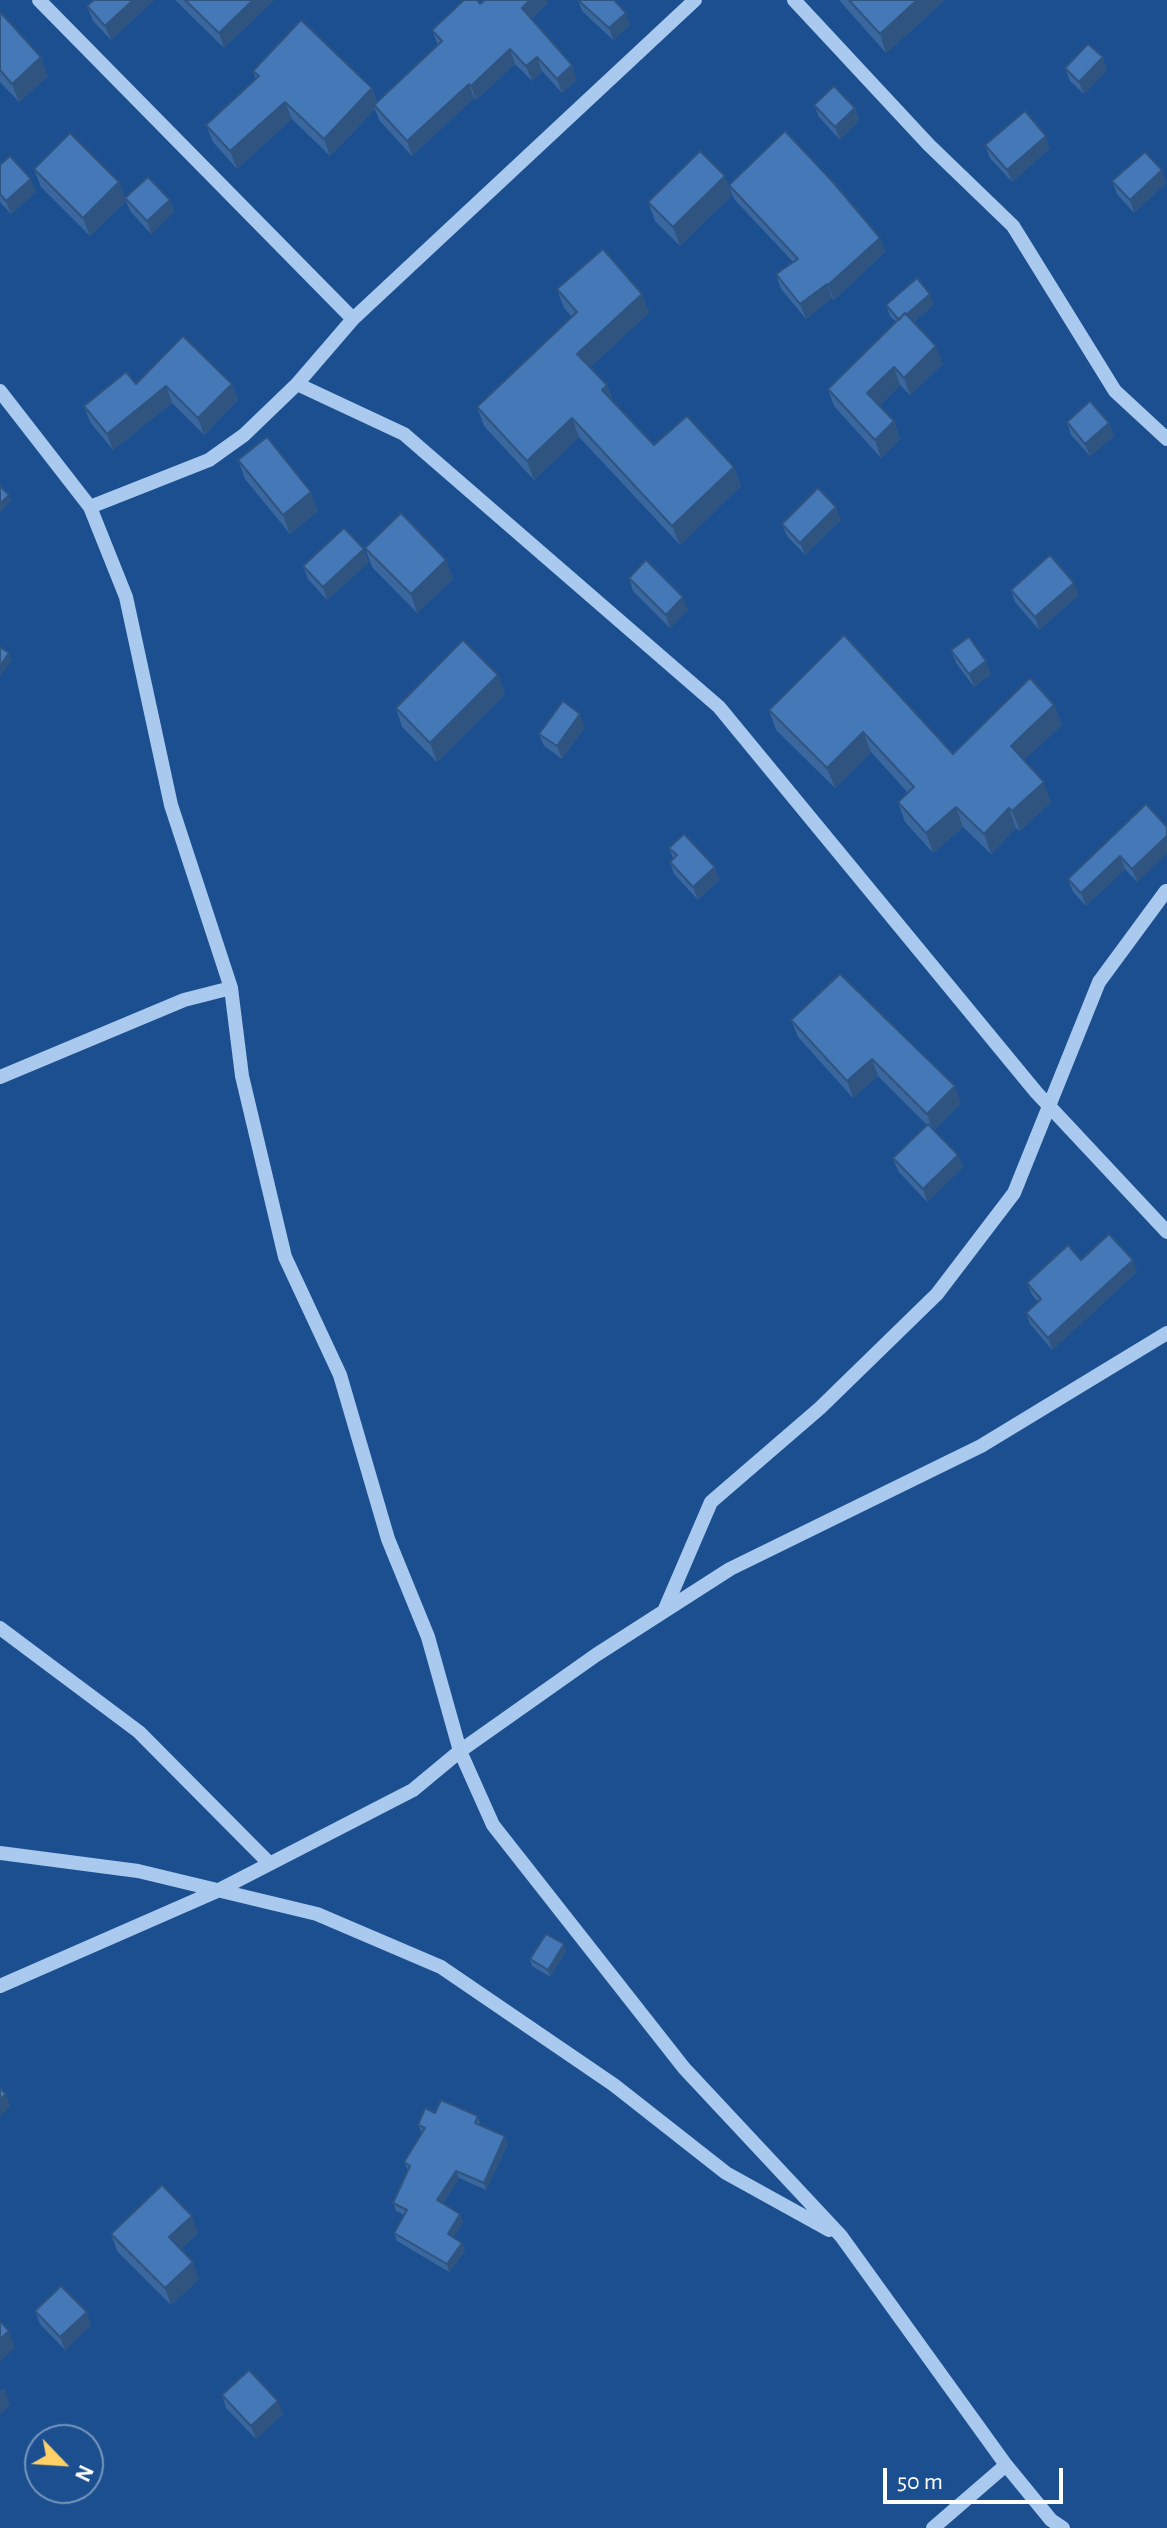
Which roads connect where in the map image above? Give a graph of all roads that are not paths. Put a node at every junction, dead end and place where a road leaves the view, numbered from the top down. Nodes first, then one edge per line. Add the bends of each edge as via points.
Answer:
1 (39, 0) edge
2 (695, 0) edge
3 (794, 0) edge
4 (353, 319) junction
5 (297, 384) junction
6 (0, 391) edge
7 (1167, 439) edge
8 (90, 507) junction
9 (1166, 891) edge
10 (231, 988) junction
11 (0, 1077) edge
12 (1047, 1105) junction
13 (1167, 1232) edge
14 (1167, 1333) edge
15 (665, 1610) junction
16 (0, 1628) edge
17 (460, 1751) junction
18 (0, 1853) edge
19 (269, 1863) junction
20 (217, 1891) junction
21 (0, 1986) edge
22 (841, 2236) junction
23 (1006, 2465) junction
24 (933, 2528) edge
25 (1063, 2528) edge

1 - 4 street
2 - 4 street
3 - 7 street via 1013,226 1115,391
4 - 5 street
5 - 8 street via 209,460
5 - 12 street via 404,434 719,707
6 - 8 street
8 - 10 street via 126,597 171,805
9 - 12 street via 1099,982
10 - 11 street via 184,1000
10 - 17 street via 242,1076 285,1257 340,1375 388,1539 428,1637
12 - 13 street
12 - 15 street via 1014,1193 937,1294 820,1408 711,1502
14 - 15 street via 981,1446 730,1569
15 - 17 street
16 - 19 street via 139,1732
17 - 19 street via 413,1790
17 - 22 street via 493,1825 684,2068
18 - 20 street via 138,1871
19 - 20 street
20 - 21 street
20 - 22 street via 317,1914 441,1967 614,2085 726,2173
22 - 23 street
23 - 24 street
23 - 25 street

